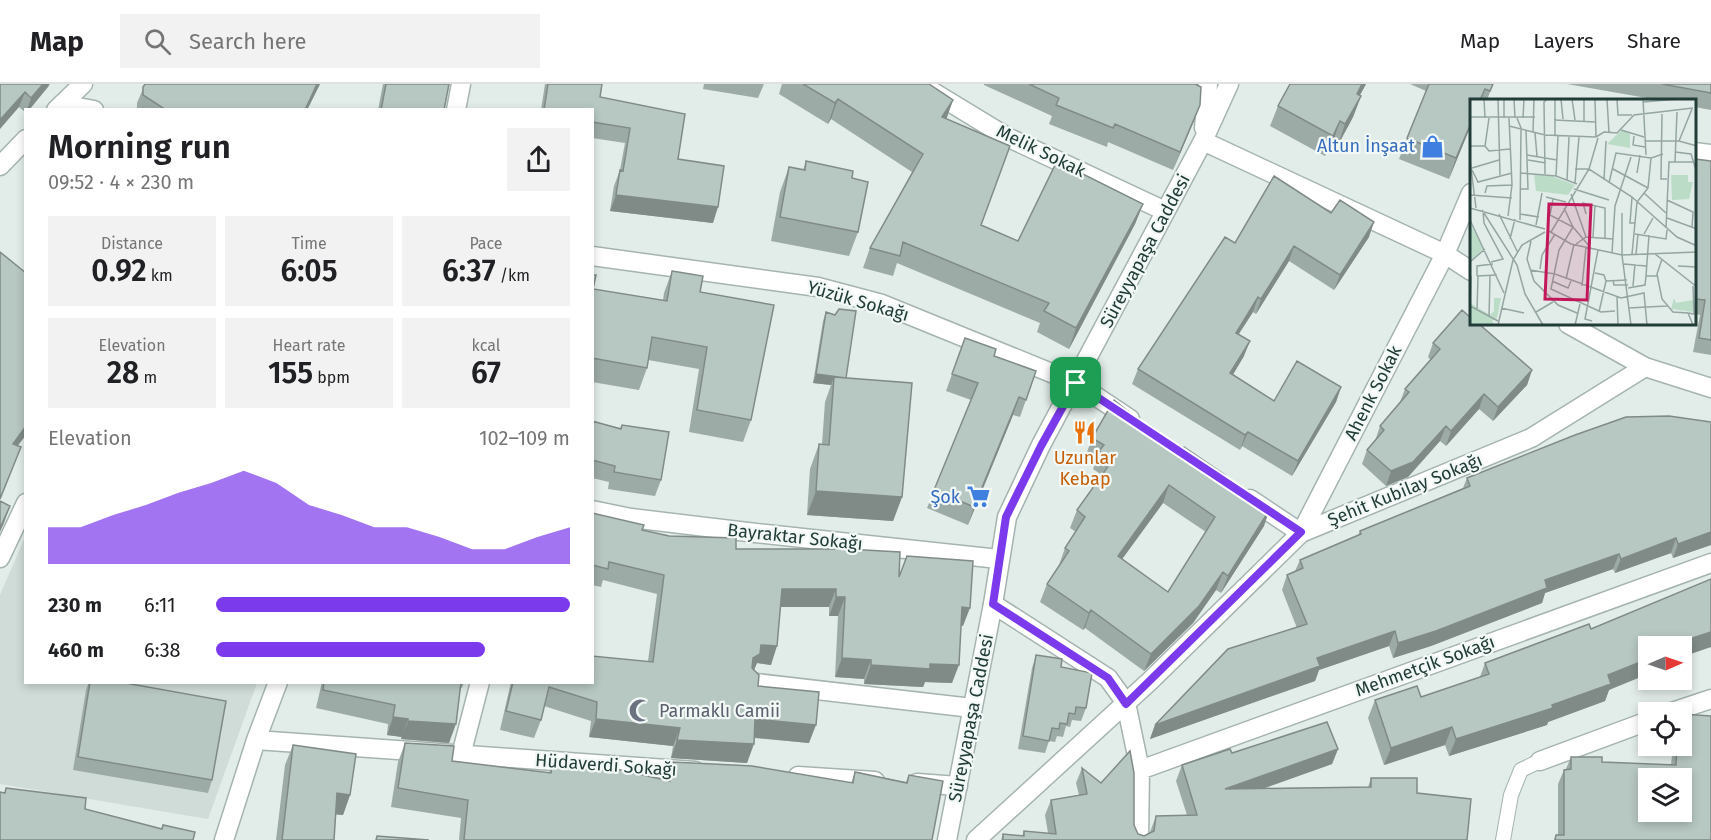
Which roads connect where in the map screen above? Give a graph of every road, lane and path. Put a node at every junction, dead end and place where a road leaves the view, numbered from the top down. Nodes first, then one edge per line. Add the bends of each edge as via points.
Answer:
1 (83, 84) edge
2 (461, 84) edge
3 (920, 84) edge
4 (1208, 84) edge
5 (1229, 84) edge
6 (59, 107) edge
7 (456, 108) edge
8 (24, 141) edge
9 (1203, 141) junction
10 (1696, 152) edge
11 (1711, 154) edge
12 (0, 166) edge
13 (1470, 195) edge
14 (1165, 212) junction
15 (1445, 254) junction
16 (594, 256) edge
17 (1470, 270) edge
18 (1572, 326) edge
19 (1645, 367) junction
20 (1076, 383) junction
21 (1711, 388) edge
22 (1145, 428) edge
23 (1232, 487) edge
24 (24, 506) edge
25 (594, 510) edge
26 (1301, 532) junction
27 (0, 558) edge
28 (999, 559) junction
29 (1711, 563) edge
30 (993, 604) junction
31 (756, 683) edge
32 (277, 684) edge
33 (479, 684) edge
34 (1711, 699) edge
35 (1126, 704) junction
36 (1692, 705) edge
37 (972, 708) junction
38 (1638, 725) edge
39 (256, 740) junction
40 (461, 755) junction
41 (1540, 761) joint
42 (1140, 770) junction
43 (714, 772) edge
44 (783, 776) edge
45 (957, 786) junction
46 (224, 840) edge
47 (947, 840) edge
48 (976, 840) edge
49 (1139, 840) edge
50 (1503, 840) edge

1 - 6 street
2 - 7 street
3 - 14 street, Melik Sokak via 1007,137
4 - 9 street
5 - 9 street, Süreyyapaşa Caddesi
8 - 12 street
9 - 14 street, Süreyyapaşa Caddesi
9 - 15 street
10 - 11 street
13 - 15 street, Ahenk Sokak
14 - 20 street, Süreyyapaşa Caddesi
15 - 17 street
15 - 26 street, Ahenk Sokak
16 - 20 street, Yüzük Sokağı via 818,287 882,304
18 - 19 street
19 - 21 street
19 - 26 street, Şehit Kubilay Sokağı via 1531,438
20 - 22 street, Yüzük Sokağı
20 - 28 street, Süreyyapaşa Caddesi via 1006,517
23 - 26 street
24 - 27 street
25 - 28 street, Bayraktar Sokağı via 744,532
26 - 35 street, Şehit Kubilay Sokağı
28 - 30 street, Süreyyapaşa Caddesi
29 - 42 street, Mehmetçik Sokağı
30 - 35 street via 1108,678
30 - 37 street, Süreyyapaşa Caddesi
31 - 37 street
32 - 39 street
33 - 40 street
34 - 36 street
35 - 42 street
35 - 48 street, Şehit Kubilay Sokağı
37 - 45 street, Süreyyapaşa Caddesi
38 - 41 street
39 - 40 street, Hüdaverdi Sokağı
39 - 46 street
40 - 43 street, Hüdaverdi Sokağı
41 - 50 lane via 1521,770 1511,795
42 - 49 street
44 - 45 street
45 - 47 street, Süreyyapaşa Caddesi

